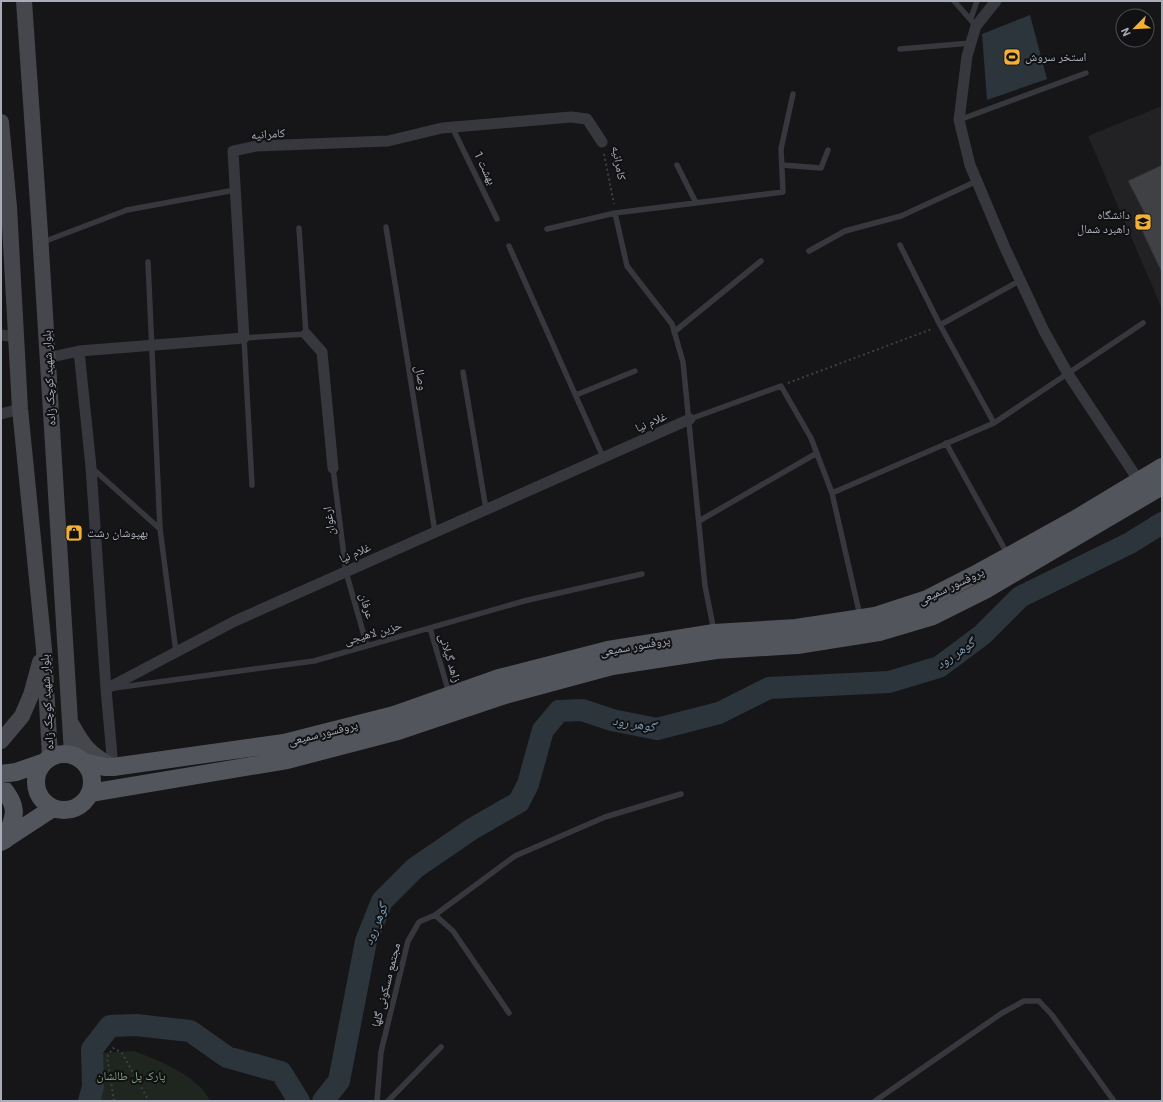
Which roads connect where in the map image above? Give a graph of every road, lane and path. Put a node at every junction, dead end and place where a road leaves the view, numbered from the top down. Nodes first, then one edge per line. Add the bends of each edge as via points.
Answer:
1 (24, 1) edge
2 (954, 1) edge
3 (977, 1) edge
4 (996, 1) edge
5 (974, 22) junction
6 (971, 43) junction
7 (900, 49) dead end
8 (1086, 73) dead end
9 (792, 94) dead end
10 (960, 120) junction
11 (1, 122) edge
12 (452, 127) junction
13 (602, 142) joint
14 (828, 150) dead end
15 (3, 165) edge
16 (678, 165) dead end
17 (782, 165) junction
18 (977, 181) junction
19 (235, 190) junction
20 (696, 203) junction
21 (615, 213) junction
22 (497, 219) dead end
23 (386, 227) dead end
24 (299, 228) dead end
25 (547, 229) dead end
26 (41, 242) junction
27 (900, 245) dead end
28 (509, 246) dead end
29 (809, 251) dead end
30 (761, 261) dead end
31 (148, 262) dead end
32 (1021, 280) junction
33 (1143, 323) dead end
34 (940, 325) junction
35 (674, 332) junction
36 (306, 334) junction
37 (9, 336) edge
38 (244, 338) junction
39 (152, 346) junction
40 (79, 351) junction
41 (47, 358) junction
42 (635, 371) dead end
43 (463, 372) dead end
44 (1068, 374) junction
45 (781, 386) junction
46 (576, 396) junction
47 (20, 409) junction
48 (1, 414) edge
49 (690, 419) junction
50 (994, 423) junction
51 (946, 443) junction
52 (817, 453) junction
53 (603, 457) junction
54 (91, 467) junction
55 (1162, 467) edge
56 (333, 468) joint
57 (1139, 481) junction
58 (252, 485) dead end
59 (1162, 486) edge
60 (832, 493) junction
61 (486, 509) junction
62 (699, 521) junction
63 (160, 529) junction
64 (435, 532) junction
65 (1009, 557) junction
66 (346, 572) junction
67 (642, 574) dead end
68 (861, 618) junction
69 (430, 628) junction
70 (714, 633) junction
71 (367, 646) junction
72 (44, 649) junction
73 (176, 652) junction
74 (106, 690) junction
75 (450, 695) junction
76 (70, 720) junction
77 (1, 741) edge
78 (78, 758) junction
79 (46, 760) junction
80 (114, 767) junction
81 (1, 774) edge
82 (1, 786) edge
83 (90, 793) junction
84 (681, 794) dead end
85 (53, 808) junction
86 (3, 841) edge
87 (435, 915) junction
88 (508, 1012) dead end
89 (441, 1048) dead end
90 (114, 1101) edge
91 (149, 1101) edge
92 (377, 1101) edge
93 (388, 1101) edge
94 (875, 1101) edge
95 (1114, 1101) edge

1 - 26 main road, بلوار شهید کوچک زاده
2 - 5 lane
3 - 5 lane
4 - 5 street
5 - 6 street
6 - 7 lane
6 - 10 street via 967,56
8 - 10 lane
9 - 17 lane via 781,149
10 - 18 street via 970,165
11 - 15 main road, بلوار شهید کوچک زاده
12 - 13 street, کامرانیه via 571,117 587,120
12 - 19 street, کامرانیه via 388,141 256,146 233,151
12 - 22 lane, بهشت 1
13 - 21 path, کامرانیه
14 - 17 lane via 821,168
15 - 37 main road, بلوار شهید کوچک زاده
16 - 20 lane
17 - 20 lane via 783,192
18 - 29 lane via 901,216 845,231
18 - 32 street
19 - 26 lane via 127,210
19 - 38 street, کامرانیه
20 - 21 lane
21 - 25 lane
21 - 35 lane via 628,266 672,324
23 - 64 lane, وصال
24 - 36 lane
26 - 41 main road, بلوار شهید کوچک زاده
27 - 34 lane
28 - 46 lane
30 - 35 lane
31 - 39 lane
32 - 34 lane
32 - 44 street via 1044,331
33 - 44 lane
34 - 45 path
34 - 50 lane
35 - 49 lane via 683,362
36 - 38 lane
36 - 56 street via 322,352
37 - 47 main road, بلوار شهید کوچک زاده
38 - 39 street
38 - 58 lane
39 - 40 street
39 - 63 lane
40 - 41 street
40 - 54 street
41 - 76 main road, بلوار شهید کوچک زاده
42 - 46 lane
43 - 61 lane
44 - 50 lane
44 - 57 street
45 - 49 lane, غلام نیا
45 - 52 lane
46 - 53 lane
47 - 48 street
47 - 72 main road, بلوار شهید کوچک زاده
49 - 53 street, غلام نیا
49 - 62 lane
50 - 51 lane
51 - 60 lane
51 - 65 lane
52 - 60 lane
52 - 62 lane
53 - 61 street, غلام نیا
54 - 63 lane
54 - 74 street
55 - 57 main road, پروفسور سمیعی
56 - 66 lane, ارغوان
57 - 65 main road, پروفسور سمیعی
59 - 83 main road, پروفسور سمیعی via 986,590 933,616 879,632 797,645 716,650 612,666 505,695 398,731 287,760
60 - 68 lane
61 - 64 street, غلام نیا
62 - 70 lane via 705,586
63 - 73 lane
64 - 66 street, غلام نیا
65 - 68 main road, پروفسور سمیعی via 927,599
66 - 71 lane, عرفان
66 - 73 street, غلام نیا via 235,621
67 - 69 lane, حزین لاهیجی via 524,601
68 - 70 main road, پروفسور سمیعی via 796,628
69 - 71 lane, حزین لاهیجی
69 - 75 lane, زاهد گیلانی
70 - 75 main road, پروفسور سمیعی via 608,650 499,678
71 - 74 lane, حزین لاهیجی via 314,661
72 - 77 main road via 22,716
72 - 79 main road, بلوار شهید کوچک زاده
73 - 74 street, غلام نیا
74 - 80 street
75 - 80 main road, پروفسور سمیعی via 394,715 284,743
76 - 78 main road, بلوار شهید کوچک زاده
76 - 80 main road via 87,750
78 - 79 main road via 61,754
78 - 80 main road, پروفسور سمیعی via 105,767
78 - 83 main road via 92,776
79 - 81 main road via 16,772
79 - 85 main road via 37,772 36,783 38,793 44,802
82 - 86 main road via 12,800 15,815
83 - 85 main road via 84,802 74,808
84 - 87 lane, مجتمع مسکونی گلها via 605,817 515,856
85 - 86 main road
87 - 88 lane via 453,931
87 - 92 lane, مجتمع مسکونی گلها via 419,922 408,941 381,1052
89 - 93 lane
90 - 91 path via 107,1057 113,1048 122,1053
94 - 95 lane via 1002,1013 1024,1001 1039,1001 1052,1015

